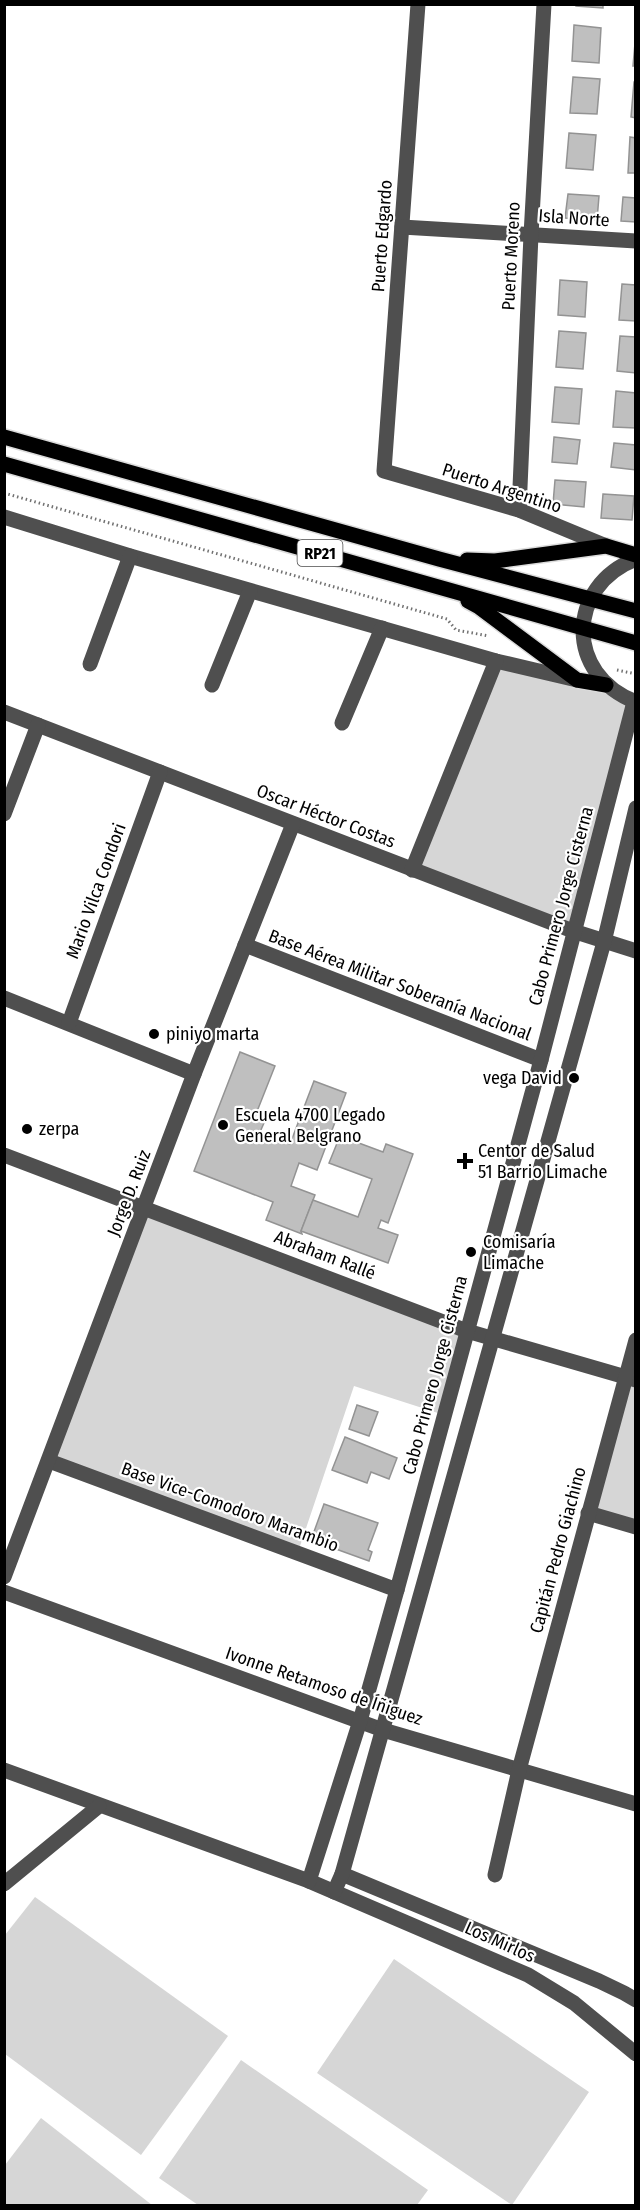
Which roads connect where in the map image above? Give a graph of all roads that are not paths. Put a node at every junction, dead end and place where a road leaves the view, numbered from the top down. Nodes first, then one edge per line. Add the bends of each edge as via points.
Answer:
1 (418, 4) edge
2 (544, 4) edge
3 (402, 227) junction
4 (531, 235) junction
5 (636, 242) edge
6 (4, 437) edge
7 (4, 464) edge
8 (384, 471) joint
9 (519, 510) junction
10 (4, 517) edge
11 (606, 546) junction
12 (130, 556) junction
13 (636, 557) edge
14 (439, 559) junction
15 (433, 585) junction
16 (250, 591) junction
17 (589, 599) junction
18 (636, 611) edge
19 (382, 628) junction
20 (583, 629) junction
21 (636, 643) edge
22 (496, 661) junction
23 (90, 664) dead end
24 (577, 680) junction
25 (212, 685) dead end
26 (606, 685) junction
27 (635, 702) edge
28 (4, 712) edge
29 (342, 723) dead end
30 (38, 725) junction
31 (160, 772) junction
32 (636, 808) edge
33 (4, 814) edge
34 (293, 824) junction
35 (412, 870) junction
36 (575, 932) junction
37 (604, 942) junction
38 (245, 945) junction
39 (636, 951) edge
40 (4, 998) edge
41 (69, 1023) junction
42 (541, 1060) junction
43 (194, 1074) junction
44 (7, 1156) edge
45 (4, 1173) edge
46 (144, 1207) junction
47 (467, 1331) junction
48 (493, 1339) junction
49 (636, 1340) edge
50 (630, 1378) edge
51 (49, 1461) junction
52 (588, 1513) junction
53 (636, 1527) edge
54 (4, 1577) edge
55 (397, 1590) junction
56 (4, 1592) edge
57 (360, 1721) junction
58 (383, 1730) junction
59 (4, 1770) edge
60 (519, 1770) junction
61 (636, 1804) edge
62 (99, 1806) junction
63 (342, 1874) junction
64 (495, 1875) dead end
65 (309, 1881) junction
66 (4, 1884) edge
67 (334, 1892) junction
68 (636, 2001) edge
69 (636, 2054) edge

1 - 3 street, Puerto Edgardo
2 - 4 street, Puerto Moreno
3 - 4 street, Isla Norte
3 - 8 street, Puerto Edgardo
4 - 5 street, Isla Norte
4 - 9 street, Puerto Moreno
6 - 14 main road, RP21
7 - 15 main road, RP21
8 - 9 street, Puerto Argentino
9 - 11 street, Puerto Argentino
10 - 12 street
11 - 13 main road
11 - 14 main road via 495,561
12 - 16 street
12 - 23 street
13 - 17 street via 602,580
14 - 17 main road, RP21
15 - 20 main road, RP21
15 - 24 main road via 479,607
16 - 19 street
16 - 25 street
17 - 18 main road, RP21
17 - 20 street
19 - 22 street
19 - 29 street
20 - 21 main road, RP21
20 - 26 street via 585,650
22 - 24 street
22 - 35 street
24 - 26 main road
26 - 27 street
27 - 36 street, Cabo Primero Jorge Cisterna
28 - 30 street, Oscar Héctor Costas
30 - 31 street, Oscar Héctor Costas
30 - 33 street
31 - 34 street, Oscar Héctor Costas
31 - 41 street, Mario Vilca Condori
32 - 37 street
34 - 35 street, Oscar Héctor Costas
34 - 38 street, Jorge D. Ruiz
35 - 36 street, Oscar Héctor Costas
36 - 37 street, Oscar Héctor Costas
36 - 42 street, Cabo Primero Jorge Cisterna
37 - 39 street, Oscar Héctor Costas
37 - 48 street
38 - 42 street, Base Aérea Militar Soberanía Nacional
38 - 43 street, Jorge D. Ruiz
40 - 41 street
41 - 43 street
42 - 47 street, Cabo Primero Jorge Cisterna
43 - 46 street, Jorge D. Ruiz
44 - 45 street
44 - 46 street, Abraham Rallé
46 - 47 street, Abraham Rallé
46 - 51 street, Jorge D. Ruiz
47 - 48 street, Abraham Rallé
47 - 55 street, Cabo Primero Jorge Cisterna
48 - 50 street, Abraham Rallé
48 - 58 street
49 - 50 street, Capitán Pedro Giachino
50 - 52 street, Capitán Pedro Giachino
51 - 54 street, Jorge D. Ruiz
51 - 55 street, Base Vice-Comodoro Marambio
52 - 53 street
52 - 60 street, Capitán Pedro Giachino
55 - 57 street, Cabo Primero Jorge Cisterna
56 - 57 street, Ivonne Retamoso de Íñiguez
57 - 58 street, Ivonne Retamoso de Íñiguez
57 - 65 street, Cabo Primero Jorge Cisterna
58 - 60 street, Ivonne Retamoso de Íñiguez
58 - 63 street
59 - 62 street
60 - 61 street, Ivonne Retamoso de Íñiguez
60 - 64 street, Capitán Pedro Giachino
62 - 65 street, Los Mirlos
62 - 66 street
63 - 67 street
63 - 68 street, Los Mirlos via 598,1981
65 - 67 street, Los Mirlos
67 - 69 street, Los Mirlos via 528,1976 574,2003

